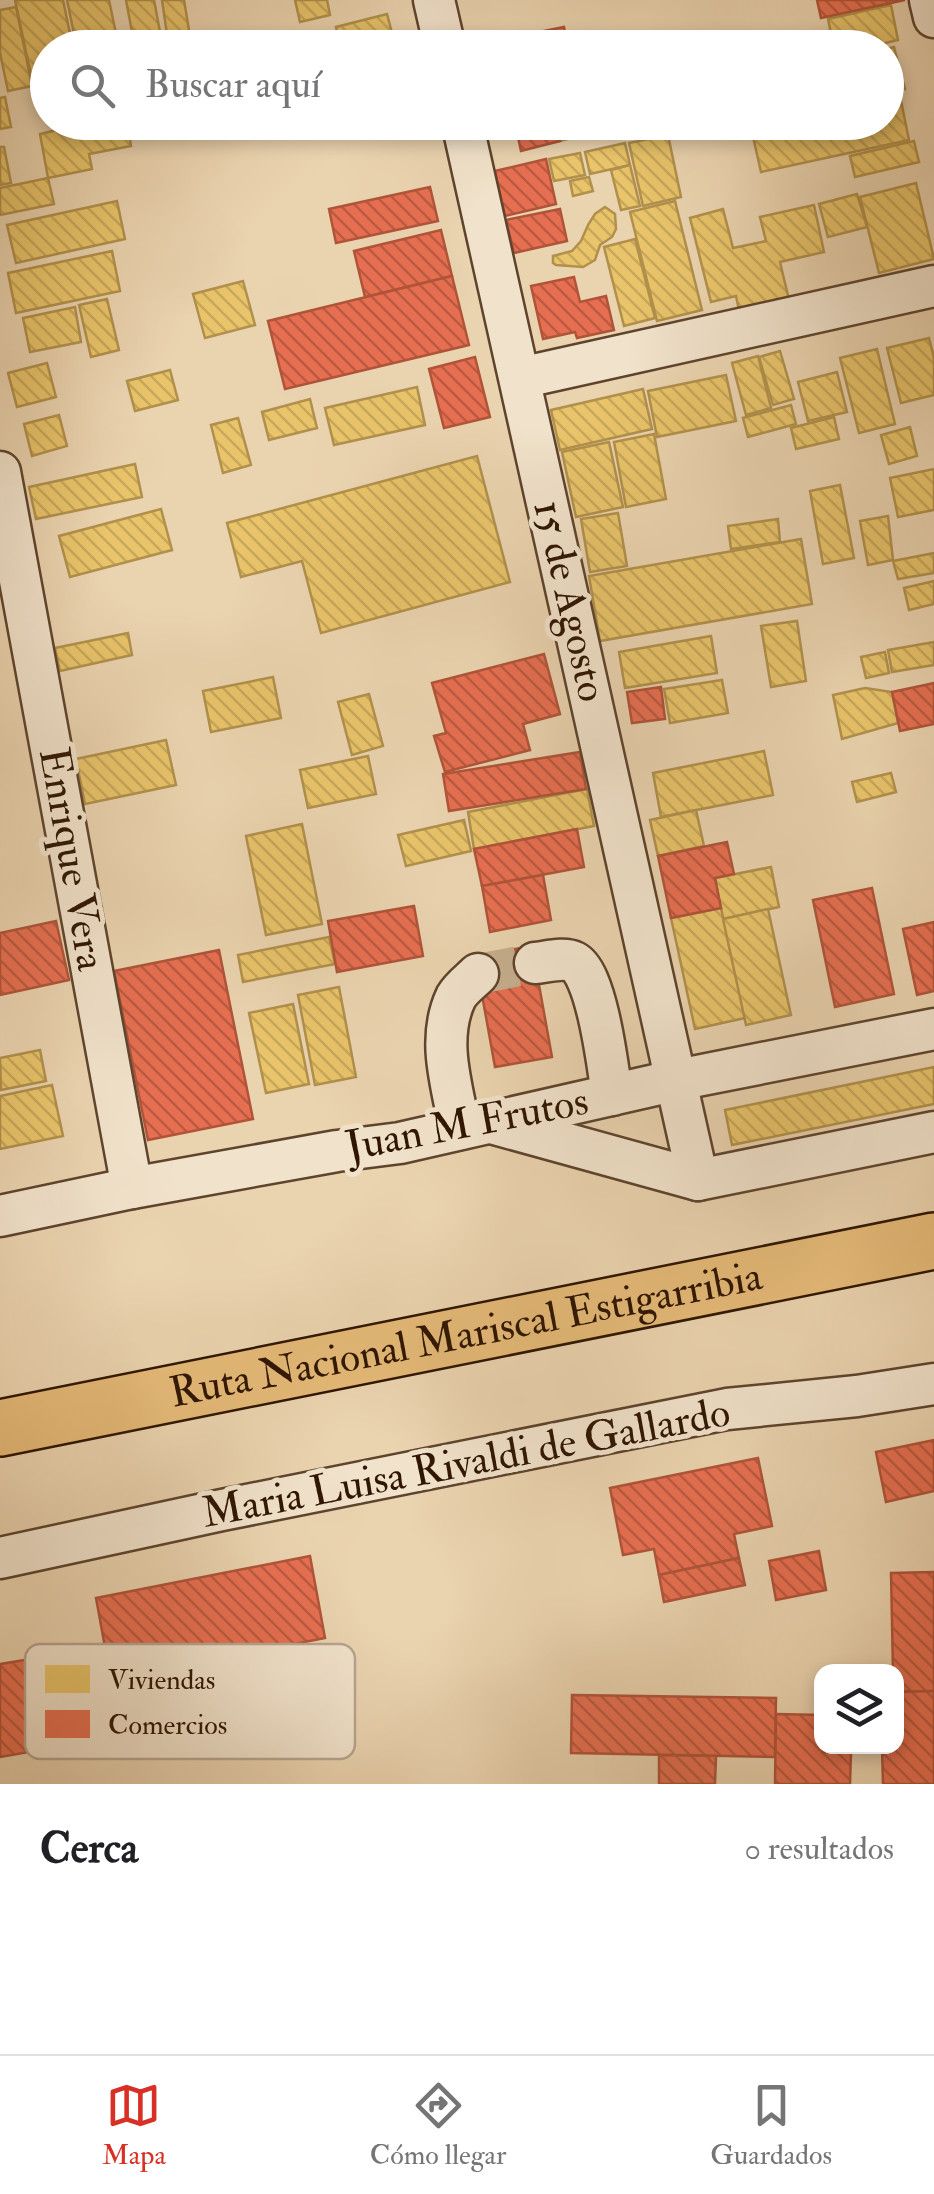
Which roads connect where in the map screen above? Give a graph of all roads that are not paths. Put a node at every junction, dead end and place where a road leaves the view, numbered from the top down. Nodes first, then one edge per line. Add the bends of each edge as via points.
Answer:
1 (434, 0) edge
2 (930, 0) edge
3 (934, 17) edge
4 (441, 30) edge
5 (466, 140) edge
6 (934, 286) edge
7 (520, 378) junction
8 (2, 491) edge
9 (535, 963) tunnel mouth
10 (478, 974) dead end
11 (934, 1029) edge
12 (677, 1080) junction
13 (612, 1095) junction
14 (475, 1126) junction
15 (934, 1132) edge
16 (698, 1180) junction
17 (132, 1188) junction
18 (0, 1216) edge
19 (934, 1217) edge
20 (934, 1241) edge
21 (934, 1384) edge
22 (0, 1393) edge
23 (0, 1428) edge
24 (0, 1558) edge

1 - 4 street
2 - 3 street
5 - 7 street, 15 de Agosto
6 - 7 street
7 - 12 street, 15 de Agosto
8 - 17 street, Enrique Vera
9 - 13 street via 576,962 588,977
10 - 14 street via 458,994 446,1028 447,1061
11 - 12 street, Juan M Frutos
12 - 13 street, Juan M Frutos
12 - 16 street, 15 de Agosto
13 - 14 street, Juan M Frutos
14 - 16 street
14 - 17 street, Juan M Frutos
15 - 16 street
17 - 18 street, Juan M Frutos
19 - 22 highway, Ruta Nacional Mariscal Estigarribia
20 - 23 highway, Ruta Nacional Mariscal Estigarribia
21 - 24 street, Maria Luisa Rivaldi de Gallardo via 727,1409

